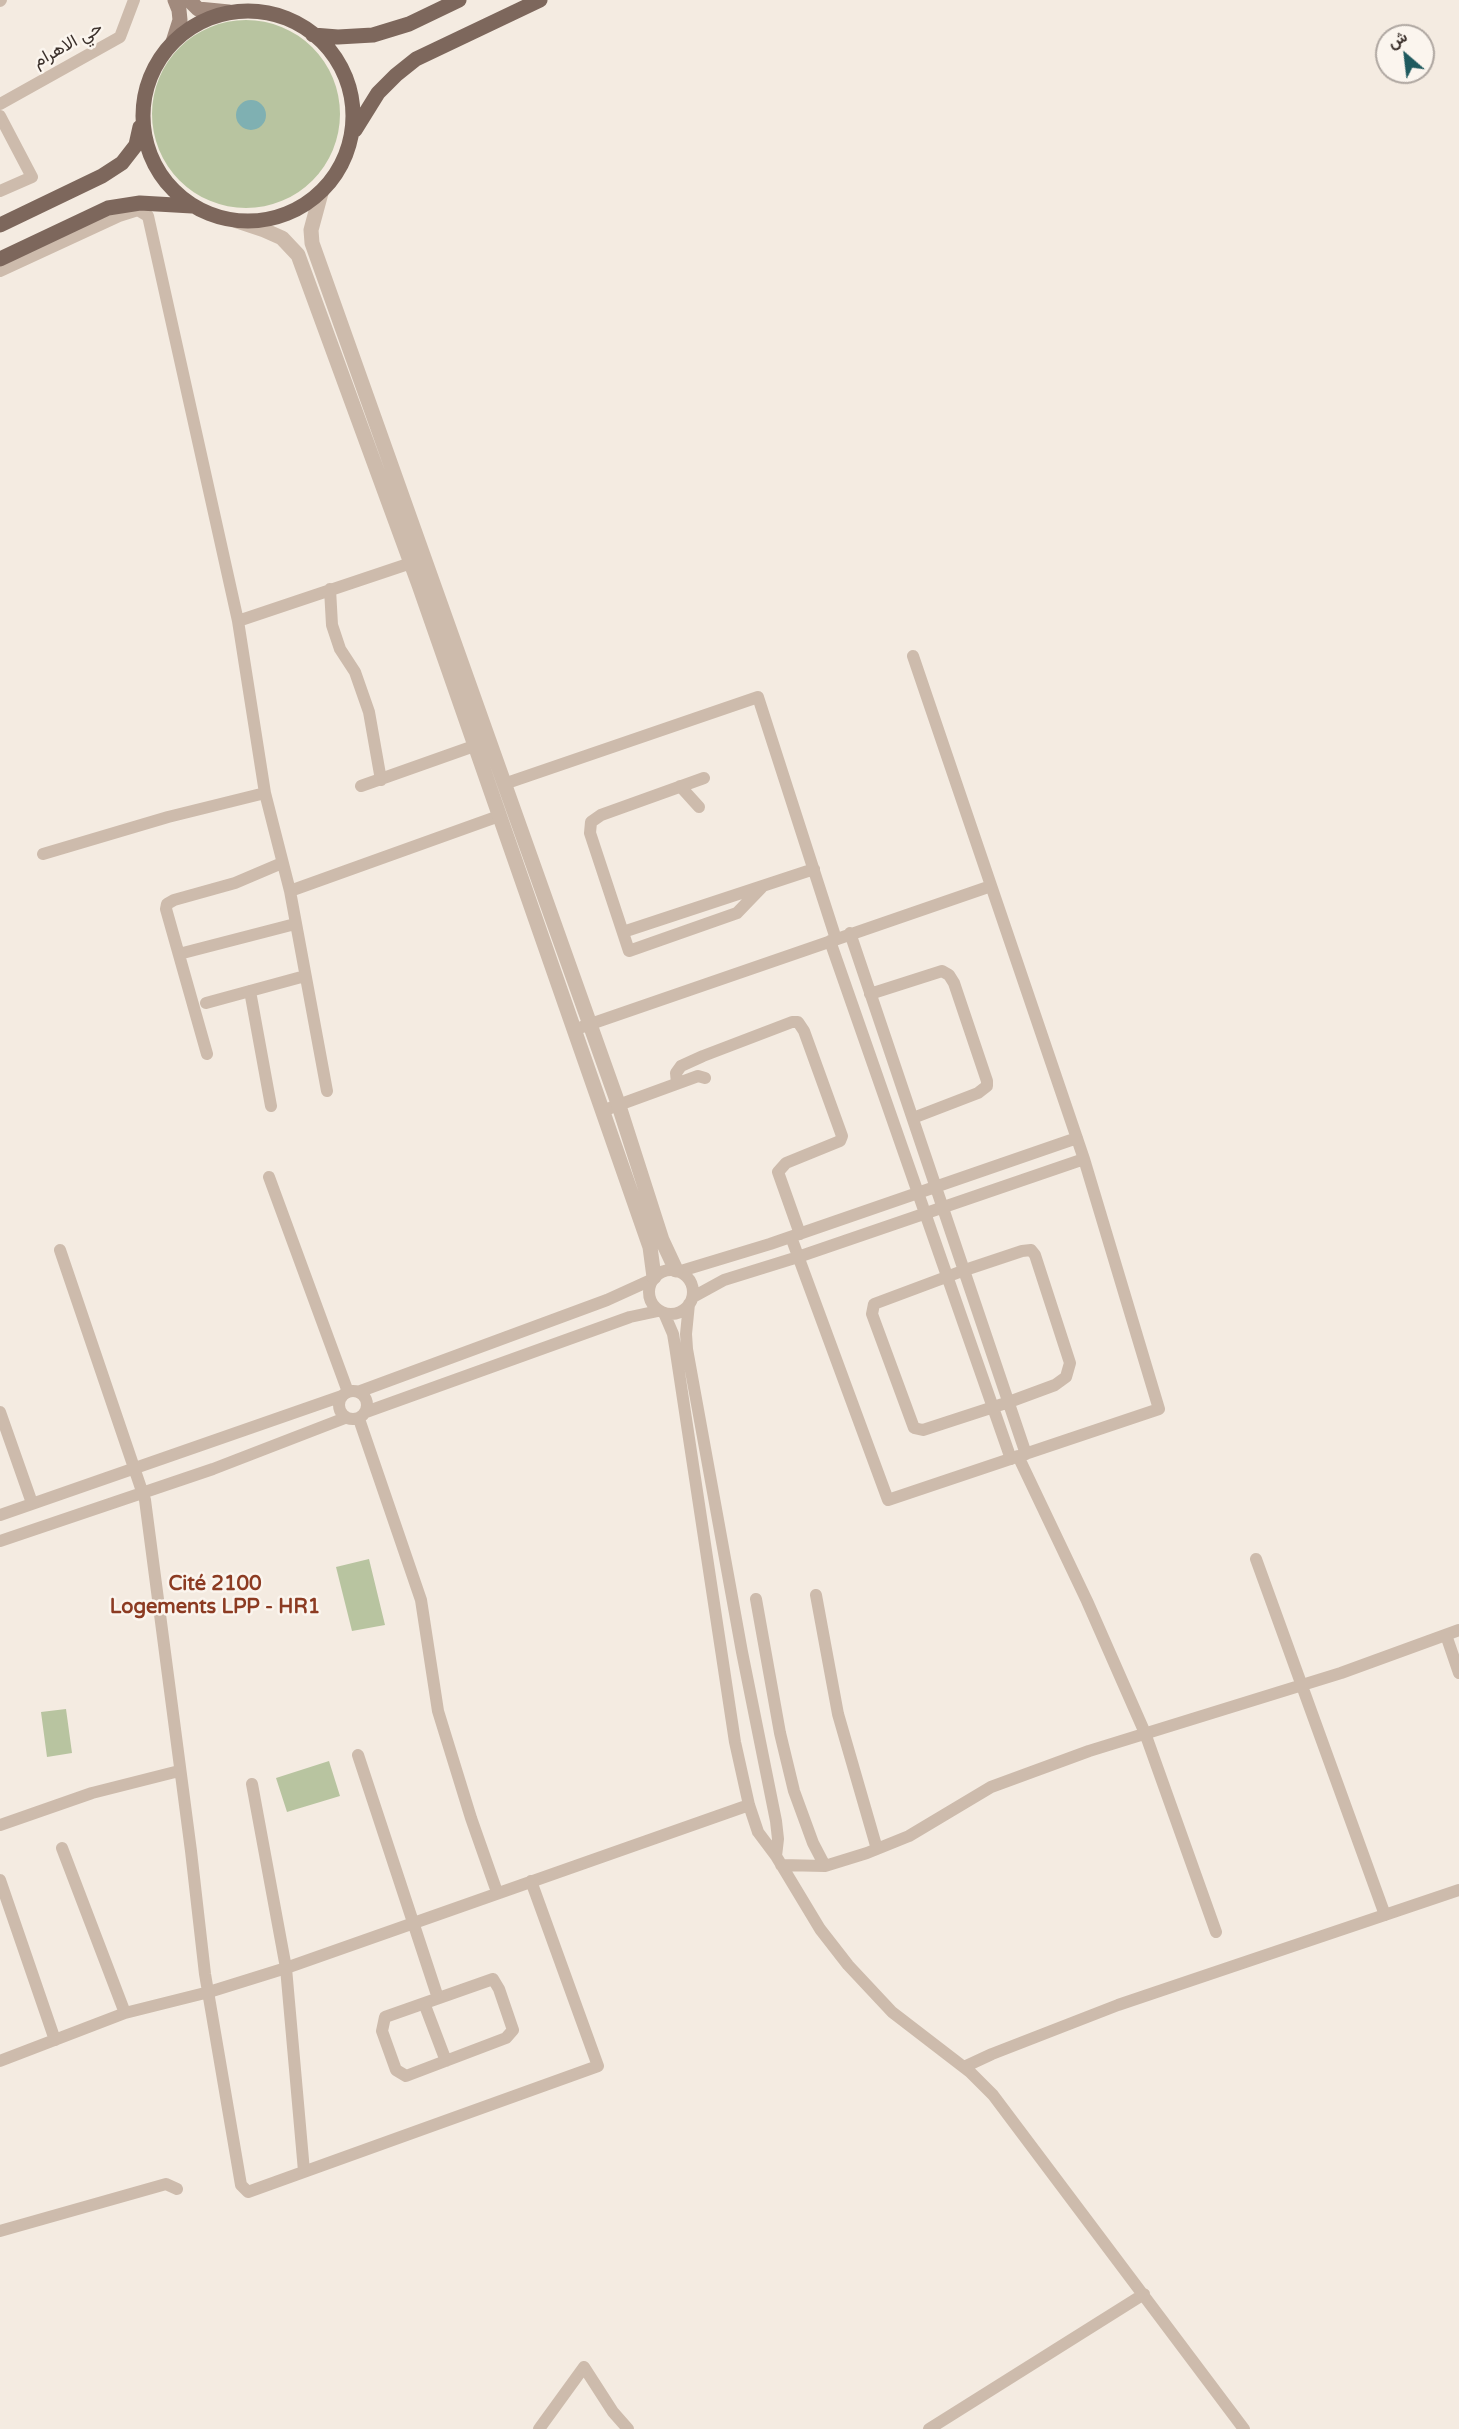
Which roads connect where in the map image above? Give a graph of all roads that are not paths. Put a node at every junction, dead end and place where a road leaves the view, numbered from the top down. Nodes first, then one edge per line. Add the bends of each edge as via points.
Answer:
1 (134, 0) edge
2 (175, 0) edge
3 (189, 0) edge
4 (459, 0) edge
5 (540, 0) edge
6 (229, 12) junction
7 (313, 35) junction
8 (173, 42) junction
9 (0, 104) edge
10 (143, 109) junction
11 (0, 116) edge
12 (351, 138) junction
13 (0, 191) edge
14 (321, 193) junction
15 (193, 207) junction
16 (237, 221) junction
17 (0, 225) edge
18 (0, 259) edge
19 (0, 271) edge
20 (383, 467) junction
21 (411, 563) junction
22 (425, 583) junction
23 (330, 589) junction
24 (238, 621) junction
25 (913, 656) dead end
26 (474, 746) junction
27 (704, 778) dead end
28 (381, 780) junction
29 (504, 784) junction
30 (361, 786) dead end
31 (680, 786) junction
32 (265, 793) junction
33 (699, 807) dead end
34 (499, 816) junction
35 (43, 854) dead end
36 (282, 863) junction
37 (814, 869) junction
38 (763, 886) junction
39 (991, 886) junction
40 (290, 891) junction
41 (296, 924) junction
42 (623, 932) junction
43 (850, 933) junction
44 (833, 940) junction
45 (179, 954) junction
46 (305, 976) junction
47 (250, 991) junction
48 (870, 994) junction
49 (207, 1003) dead end
50 (589, 1024) junction
51 (573, 1030) junction
52 (207, 1053) dead end
53 (705, 1078) dead end
54 (677, 1083) junction
55 (327, 1091) dead end
56 (271, 1106) dead end
57 (619, 1106) junction
58 (602, 1112) junction
59 (913, 1118) junction
60 (1077, 1138) junction
61 (1084, 1159) junction
62 (268, 1177) dead end
63 (936, 1187) junction
64 (918, 1193) junction
65 (944, 1208) junction
66 (924, 1214) junction
67 (795, 1235) junction
68 (60, 1250) dead end
69 (798, 1257) junction
70 (964, 1270) junction
71 (678, 1271) junction
72 (947, 1277) junction
73 (652, 1278) junction
74 (691, 1301) junction
75 (661, 1312) junction
76 (349, 1393) junction
77 (1008, 1402) junction
78 (993, 1406) junction
79 (0, 1412) edge
80 (362, 1415) junction
81 (345, 1418) junction
82 (1019, 1456) junction
83 (134, 1468) junction
84 (142, 1494) junction
85 (32, 1503) junction
86 (0, 1515) edge
87 (0, 1541) edge
88 (1256, 1559) dead end
89 (816, 1595) dead end
90 (756, 1599) dead end
91 (1459, 1630) edge
92 (1446, 1635) junction
93 (1459, 1673) edge
94 (1303, 1684) junction
95 (1145, 1733) junction
96 (358, 1755) dead end
97 (179, 1771) junction
98 (252, 1784) dead end
99 (749, 1805) junction
100 (0, 1825) edge
101 (62, 1848) dead end
102 (877, 1849) junction
103 (779, 1860) junction
104 (825, 1866) junction
105 (0, 1880) edge
106 (531, 1881) junction
107 (1459, 1890) edge
108 (497, 1892) junction
109 (1385, 1915) junction
110 (412, 1923) junction
111 (1216, 1932) dead end
112 (285, 1968) junction
113 (209, 1992) junction
114 (438, 1998) junction
115 (424, 2003) junction
116 (125, 2013) junction
117 (55, 2040) junction
118 (0, 2061) edge
119 (446, 2061) junction
120 (964, 2067) junction
121 (304, 2171) junction
122 (177, 2189) dead end
123 (0, 2230) edge
124 (1144, 2294) junction
125 (539, 2429) edge
126 (628, 2429) edge
127 (929, 2429) edge
128 (1245, 2429) edge

1 - 9 street, حي الاهرام via 120,37
2 - 8 main road via 180,20
3 - 6 main road via 198,9
4 - 7 main road via 409,24 373,35
5 - 12 main road via 416,59 378,93
6 - 7 main road via 270,13
6 - 8 main road via 199,23
7 - 12 main road via 342,66 352,94
8 - 10 main road via 151,77
10 - 15 main road via 145,138 154,165 171,189
10 - 17 main road via 136,145 123,163
11 - 13 street via 32,177
12 - 14 main road via 334,178
14 - 16 main road via 296,210 267,220
14 - 20 street via 311,230 312,243
15 - 16 main road
15 - 18 main road via 140,203 108,208
16 - 20 street via 282,238 298,255
19 - 24 street via 119,216 138,210 148,216
20 - 21 street
20 - 22 street
21 - 22 street
21 - 23 street
22 - 26 street
22 - 29 street
23 - 24 street
23 - 28 street via 332,625 369,712
24 - 32 street
25 - 39 street
26 - 28 street
26 - 34 street
27 - 31 street
28 - 30 street
29 - 37 street via 758,697
29 - 50 street
31 - 33 street
31 - 42 street via 591,822 590,833
32 - 35 street via 168,816
32 - 36 street
34 - 40 street
34 - 51 street
36 - 40 street
36 - 45 street via 235,883 167,904
37 - 38 street
37 - 44 street
38 - 42 street
38 - 42 street via 738,913 629,951
39 - 43 street
39 - 60 street
40 - 41 street
41 - 45 street
41 - 46 street
43 - 44 street
43 - 48 street
44 - 50 street
44 - 64 street
45 - 52 street
46 - 47 street
46 - 55 street
47 - 49 street
47 - 56 street
48 - 59 street
48 - 59 street via 942,971 949,975 958,994 987,1086
50 - 51 street
50 - 57 street
51 - 58 street
53 - 54 street via 698,1076
54 - 57 street
54 - 67 street via 676,1073 681,1066 798,1022 842,1136 840,1141 786,1163 778,1172
57 - 58 street
57 - 71 street via 662,1240
58 - 73 street via 650,1247
59 - 63 street
60 - 61 street
60 - 63 street
61 - 65 street
61 - 82 street via 1159,1409
62 - 76 street
63 - 64 street
63 - 65 street
64 - 66 street
64 - 67 street
65 - 66 street
65 - 70 street
66 - 69 street
66 - 72 street
67 - 69 street
67 - 71 street
68 - 83 street
69 - 74 street via 724,1280
69 - 82 street via 888,1500
70 - 72 street
70 - 77 street
70 - 77 street via 1022,1251 1031,1250 1035,1255 1069,1369 1063,1381
71 - 73 street via 665,1270
71 - 74 street via 691,1282
72 - 78 street
72 - 78 street via 878,1301 872,1314 914,1428 923,1430
73 - 75 street via 648,1293 653,1306
73 - 76 street via 607,1300
74 - 75 street via 678,1313
74 - 103 street via 687,1349 776,1821
75 - 80 street via 630,1317
75 - 99 street via 673,1334 735,1742
76 - 80 street via 365,1398
76 - 81 street via 338,1406
76 - 83 street
77 - 78 street
77 - 82 street
78 - 82 street
79 - 85 street
80 - 81 street
80 - 108 street via 421,1600 438,1711
81 - 84 street
82 - 95 street
83 - 84 street
83 - 85 street
84 - 87 street
84 - 97 street
85 - 86 street
88 - 94 street
89 - 102 street via 838,1714
90 - 104 street via 794,1791
91 - 92 street
92 - 93 street
92 - 94 street
94 - 95 street
94 - 109 street
95 - 102 street via 991,1787 909,1836
95 - 111 street
96 - 110 street
97 - 100 street via 92,1793
97 - 113 street
98 - 112 street
99 - 103 street via 758,1832
99 - 106 street
101 - 116 street
102 - 104 street
103 - 104 street
103 - 120 street via 820,1929 855,1972 892,2012
105 - 117 street
106 - 108 street
106 - 121 street via 598,2066
107 - 109 street
108 - 110 street
109 - 120 street via 1118,2005
110 - 112 street
110 - 114 street
112 - 113 street
112 - 121 street
113 - 116 street
113 - 121 street via 241,2185 248,2192
114 - 115 street
114 - 119 street via 493,1979 513,2030 506,2038
115 - 119 street
115 - 119 street via 385,2018 382,2031 396,2070 406,2076
116 - 117 street
117 - 118 street
120 - 124 street via 993,2095
122 - 123 street via 166,2184
124 - 127 street
124 - 128 street
125 - 126 street via 584,2367

